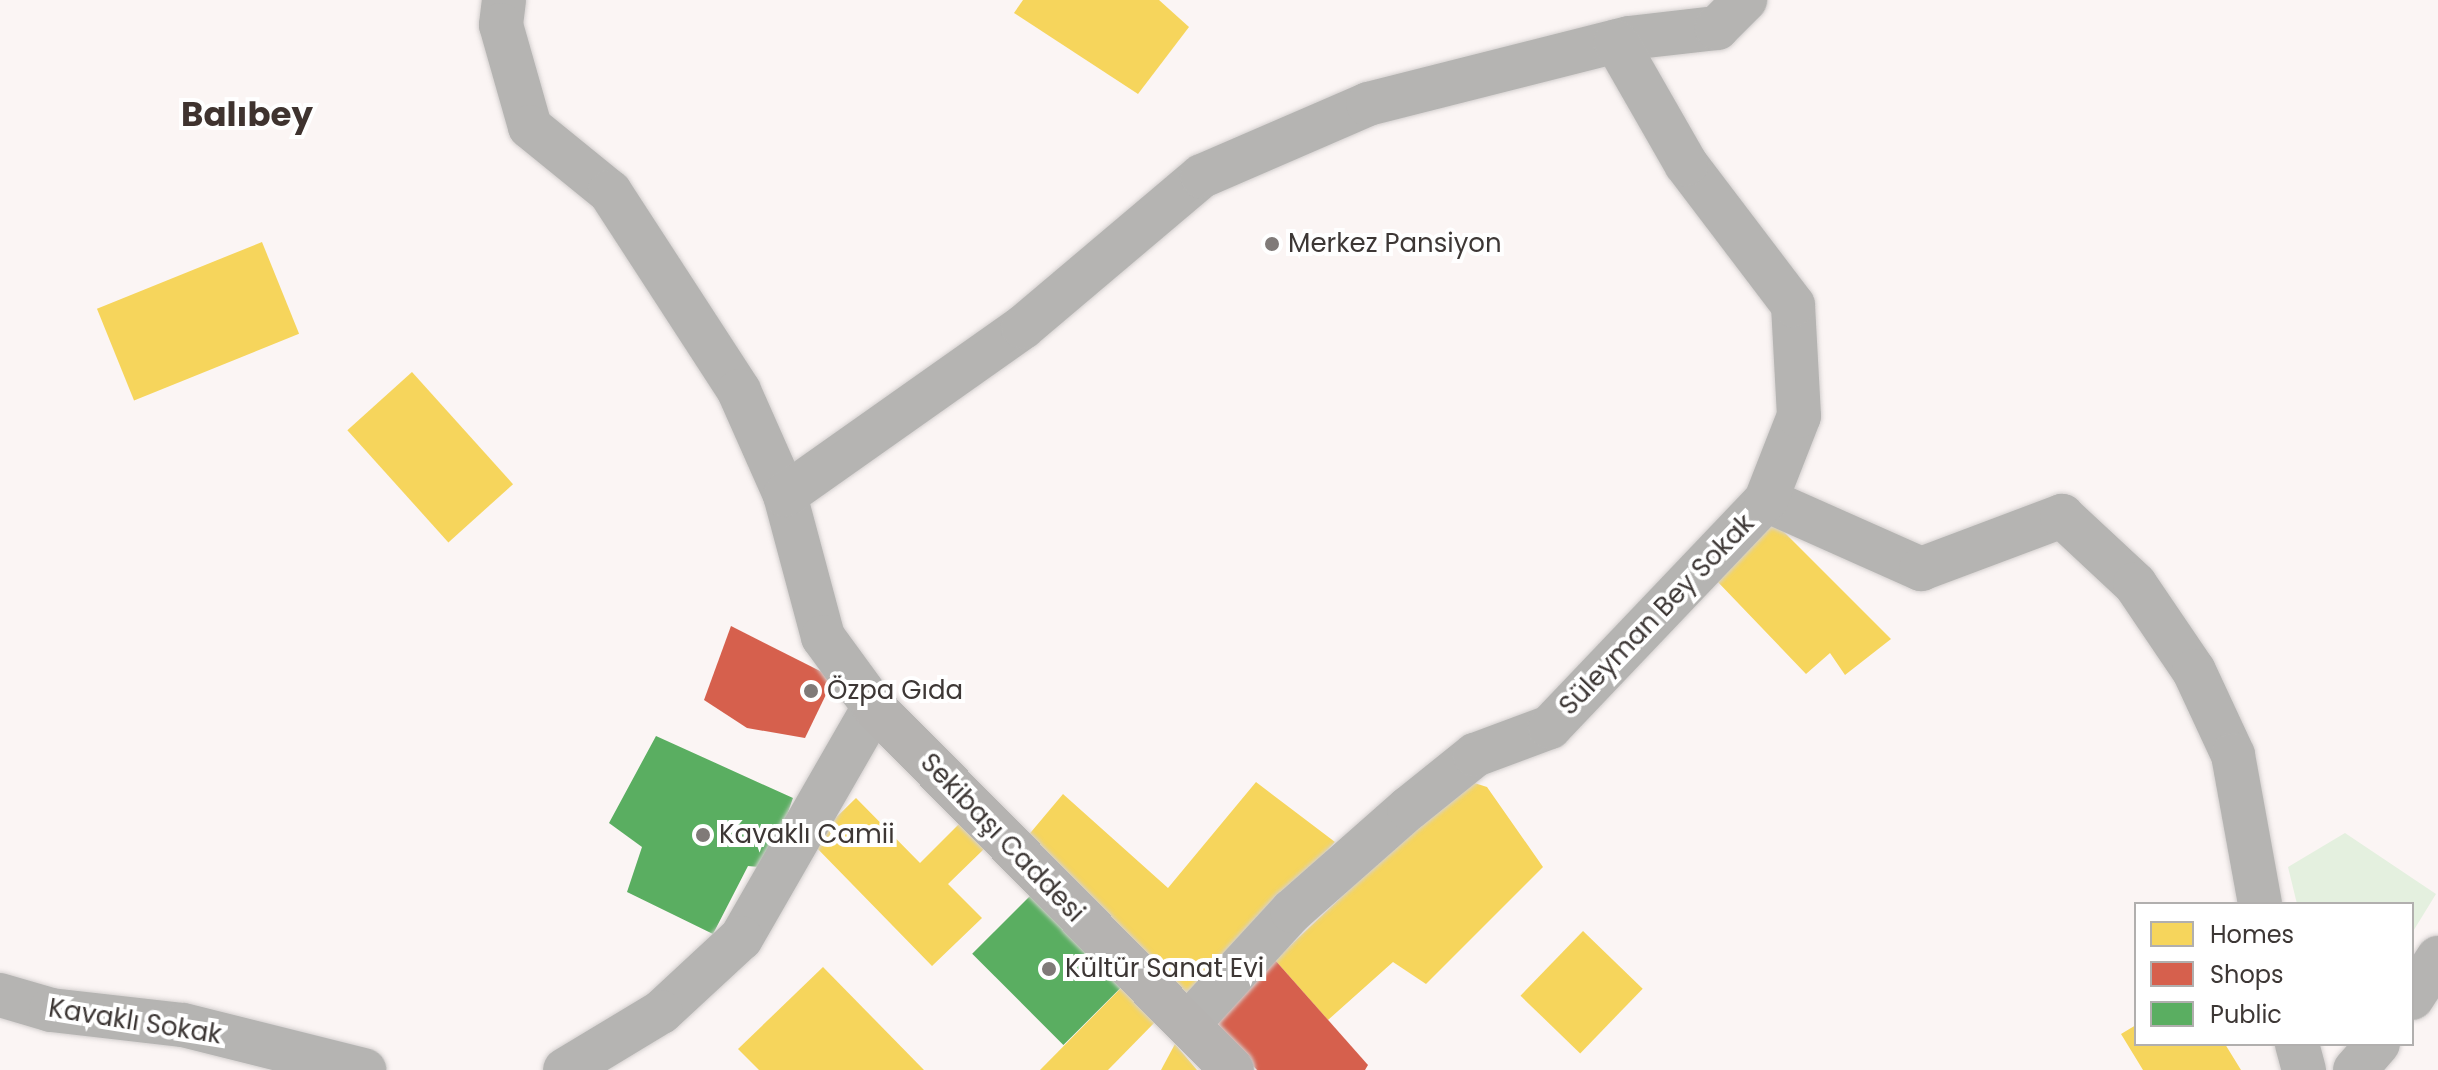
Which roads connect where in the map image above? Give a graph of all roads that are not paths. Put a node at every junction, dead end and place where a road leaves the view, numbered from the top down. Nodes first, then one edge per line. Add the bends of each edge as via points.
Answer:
1 (504, 0) edge
2 (1745, 0) edge
3 (1616, 42) junction
4 (785, 495) junction
5 (1766, 500) junction
6 (874, 707) junction
7 (2260, 902) edge
8 (2438, 958) edge
9 (0, 995) edge
10 (2414, 995) edge
11 (1188, 1024) junction
12 (2298, 1046) edge
13 (2376, 1046) edge
14 (364, 1070) edge
15 (565, 1070) edge
16 (1232, 1070) edge
17 (2304, 1070) edge
18 (2355, 1070) edge

1 - 4 street via 501,25 530,127 610,192 739,391
2 - 3 street via 1717,28
3 - 4 street via 1368,104 1202,176 1023,327
3 - 5 street, Süleyman Bey Sokak via 1686,164 1793,305 1799,416
4 - 6 street via 823,637
5 - 7 street via 1921,569 2062,516 2135,584 2194,671 2233,755
5 - 11 street, Süleyman Bey Sokak via 1550,727 1475,755 1409,808 1292,911
6 - 11 street, Sekibaşı Caddesi
6 - 15 street via 741,938 661,1012
8 - 10 street
9 - 14 street, Kavaklı Sokak via 51,1010 183,1025
11 - 16 street, Sekibaşı Caddesi
12 - 17 street
13 - 18 street

